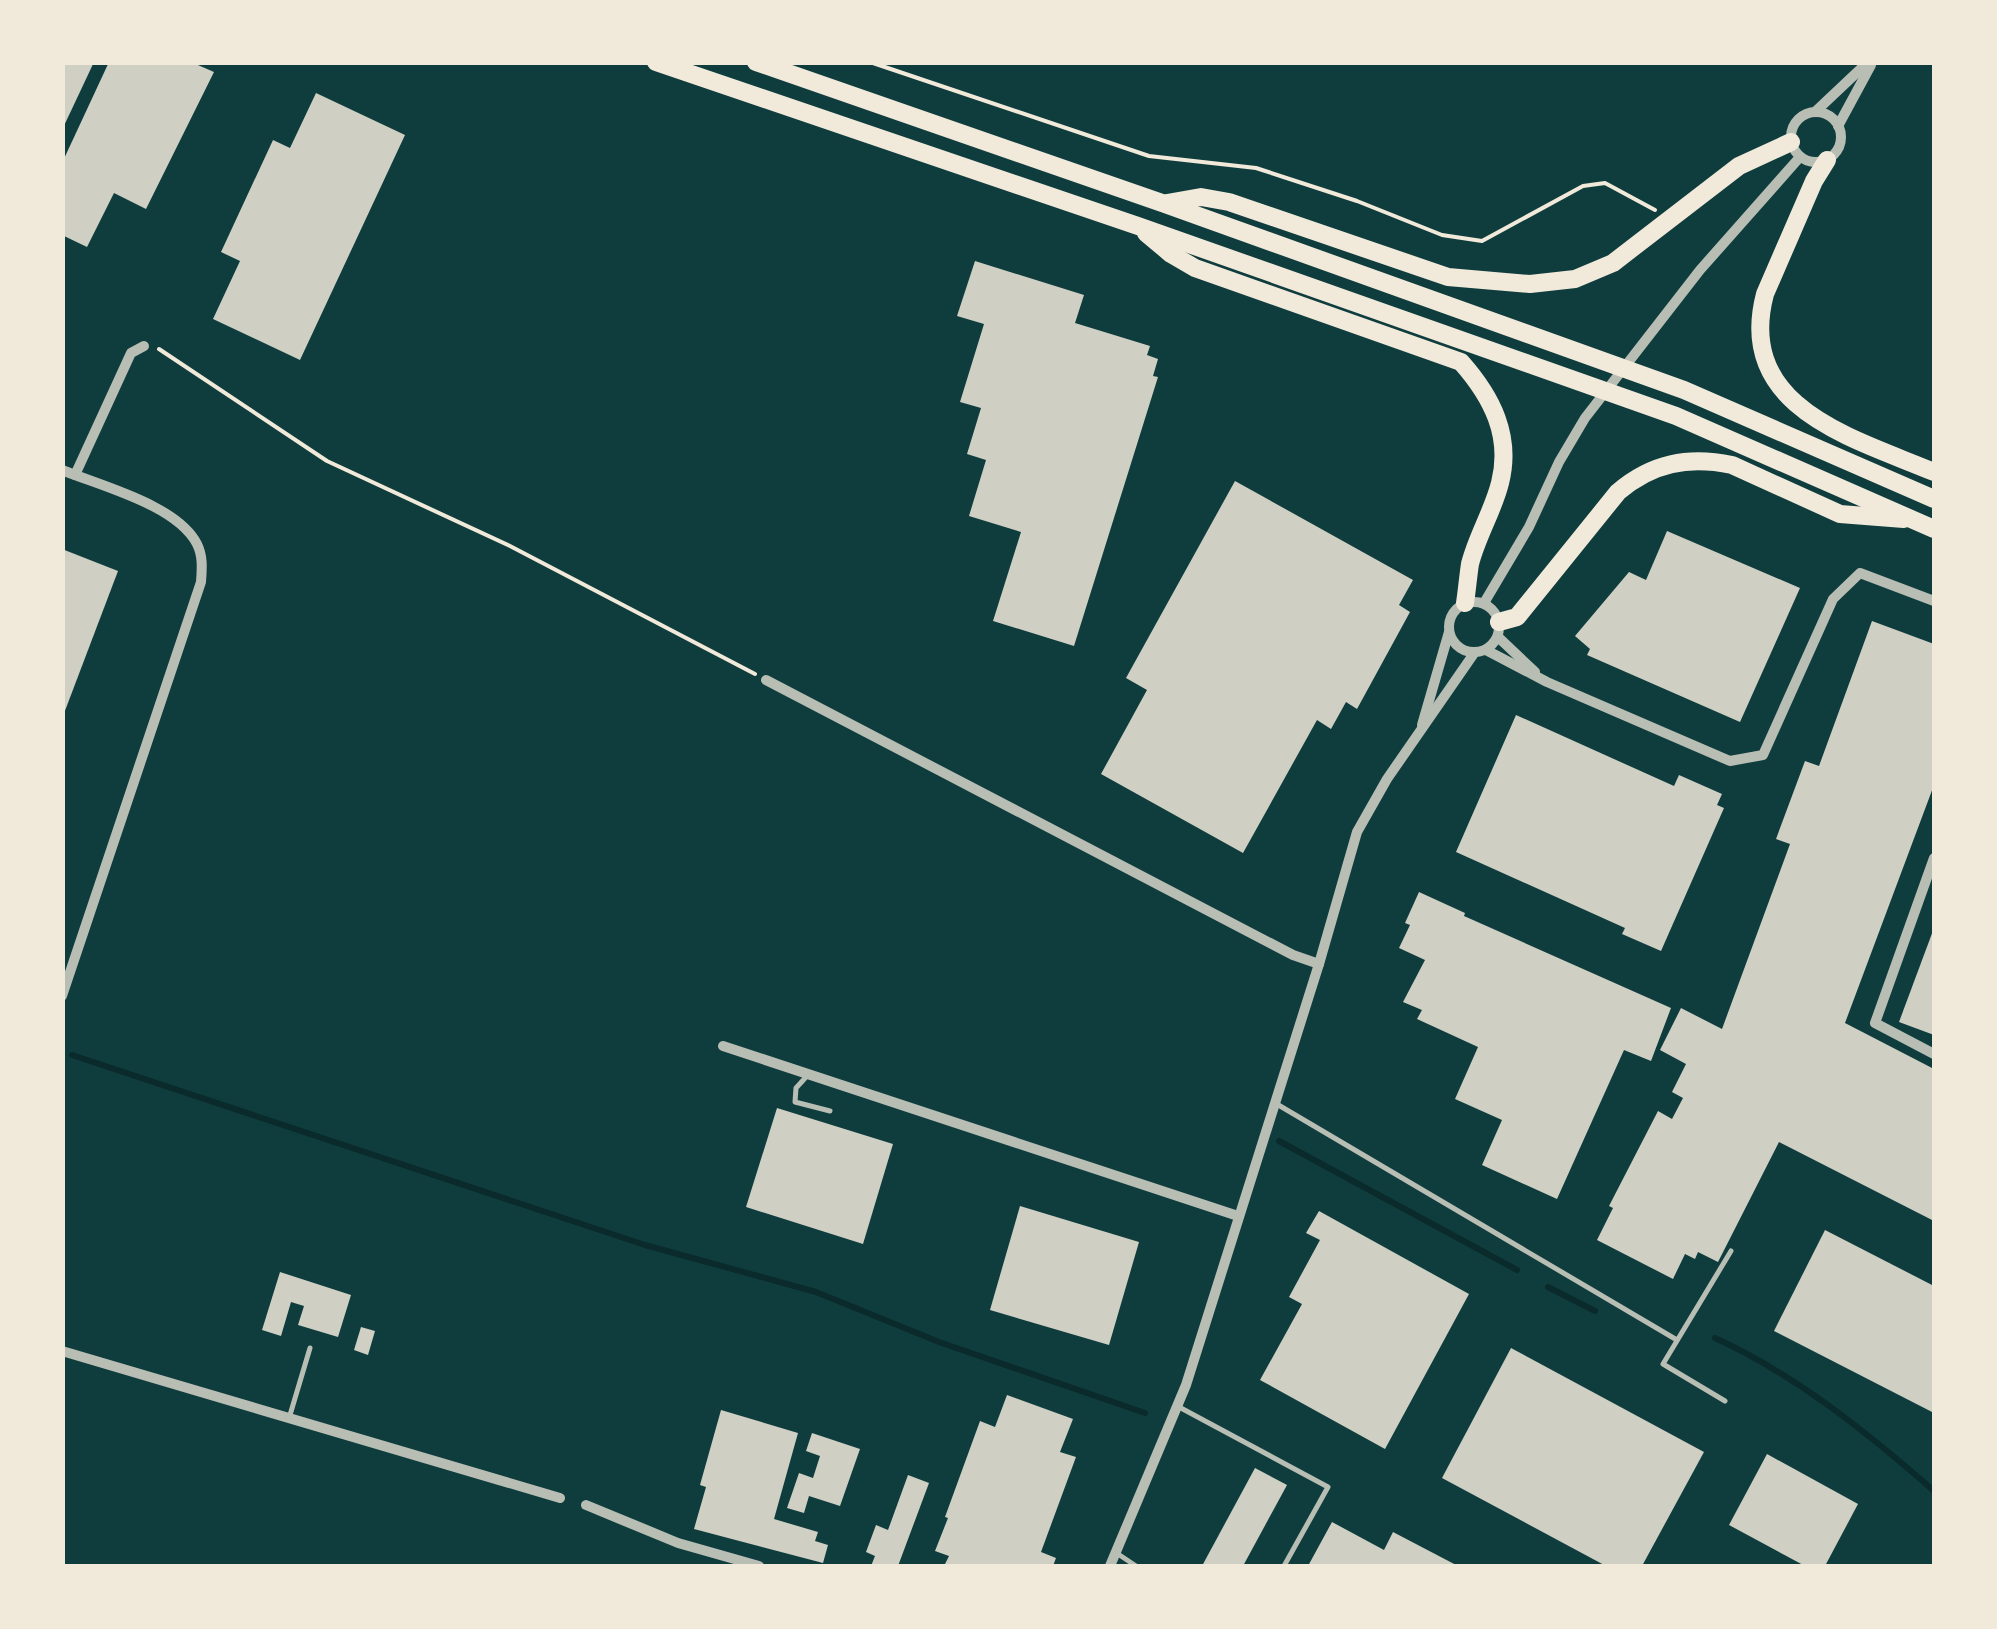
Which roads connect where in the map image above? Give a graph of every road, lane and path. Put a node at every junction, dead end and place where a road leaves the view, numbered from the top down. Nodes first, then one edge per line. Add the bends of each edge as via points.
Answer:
1 (656, 62) edge
2 (756, 62) edge
3 (870, 62) edge
4 (1870, 62) edge
5 (1815, 112) junction
6 (1838, 126) junction
7 (1795, 150) junction
8 (1827, 160) junction
9 (1165, 204) junction
10 (1670, 222) junction
11 (1138, 226) junction
12 (144, 346) joint
13 (62, 470) edge
14 (1934, 472) edge
15 (75, 475) junction
16 (1934, 499) edge
17 (1912, 520) junction
18 (1934, 530) edge
19 (1934, 601) edge
20 (1475, 603) junction
21 (1498, 630) junction
22 (1450, 632) junction
23 (1480, 651) junction
24 (766, 680) joint
25 (1547, 682) junction
26 (1419, 735) junction
27 (1934, 858) edge
28 (1318, 964) junction
29 (62, 996) edge
30 (724, 1046) dead end
31 (1934, 1054) edge
32 (809, 1074) junction
33 (1273, 1102) junction
34 (830, 1112) dead end
35 (1238, 1216) junction
36 (1732, 1251) dead end
37 (1677, 1340) junction
38 (310, 1348) dead end
39 (62, 1352) edge
40 (1725, 1401) dead end
41 (1176, 1406) junction
42 (289, 1418) junction
43 (560, 1498) dead end
44 (586, 1505) dead end
45 (1116, 1553) junction
46 (758, 1566) edge
47 (1110, 1566) edge
48 (1136, 1566) edge
49 (1284, 1566) edge

1 - 11 main road
2 - 9 main road
3 - 10 path via 1149,156 1256,168 1442,235 1482,241 1583,186 1605,182
4 - 5 street
4 - 6 street
5 - 6 street
5 - 7 street via 1793,125
6 - 8 street via 1838,149
7 - 8 street via 1812,163
7 - 10 main road via 1740,166
7 - 20 street via 1585,418 1530,527
8 - 14 main road via 1765,294 1761,353 1781,389 1820,422
9 - 10 main road via 1201,197 1229,202 1448,277 1494,284 1575,279 1613,263
9 - 16 main road via 1684,390
11 - 17 main road via 1676,416
11 - 20 main road via 1195,268 1461,362 1496,410 1504,460 1471,563
12 - 15 street via 131,352
12 - 24 path via 164,350 327,461 510,546
13 - 15 street
15 - 29 street via 166,512 196,541 202,560
17 - 18 main road
17 - 21 main road via 1840,514 1732,466 1674,462 1638,475 1618,492 1517,617
19 - 25 street via 1860,574 1834,599 1764,755 1730,761
20 - 21 street via 1491,608
20 - 22 street via 1452,614
21 - 23 street
21 - 25 street
22 - 23 street via 1458,646
22 - 26 street
23 - 25 street
23 - 26 street
24 - 28 street
26 - 28 street via 1356,832
27 - 31 street via 1874,1023
28 - 33 street
30 - 32 street
32 - 34 lane via 796,1088 795,1102
32 - 35 street
33 - 35 street
33 - 37 lane
35 - 41 street
36 - 37 lane
37 - 40 lane via 1663,1364
38 - 42 lane
39 - 42 street
41 - 45 street
41 - 49 lane via 1328,1487
42 - 43 street
44 - 46 street via 678,1543
45 - 47 street
45 - 48 lane

